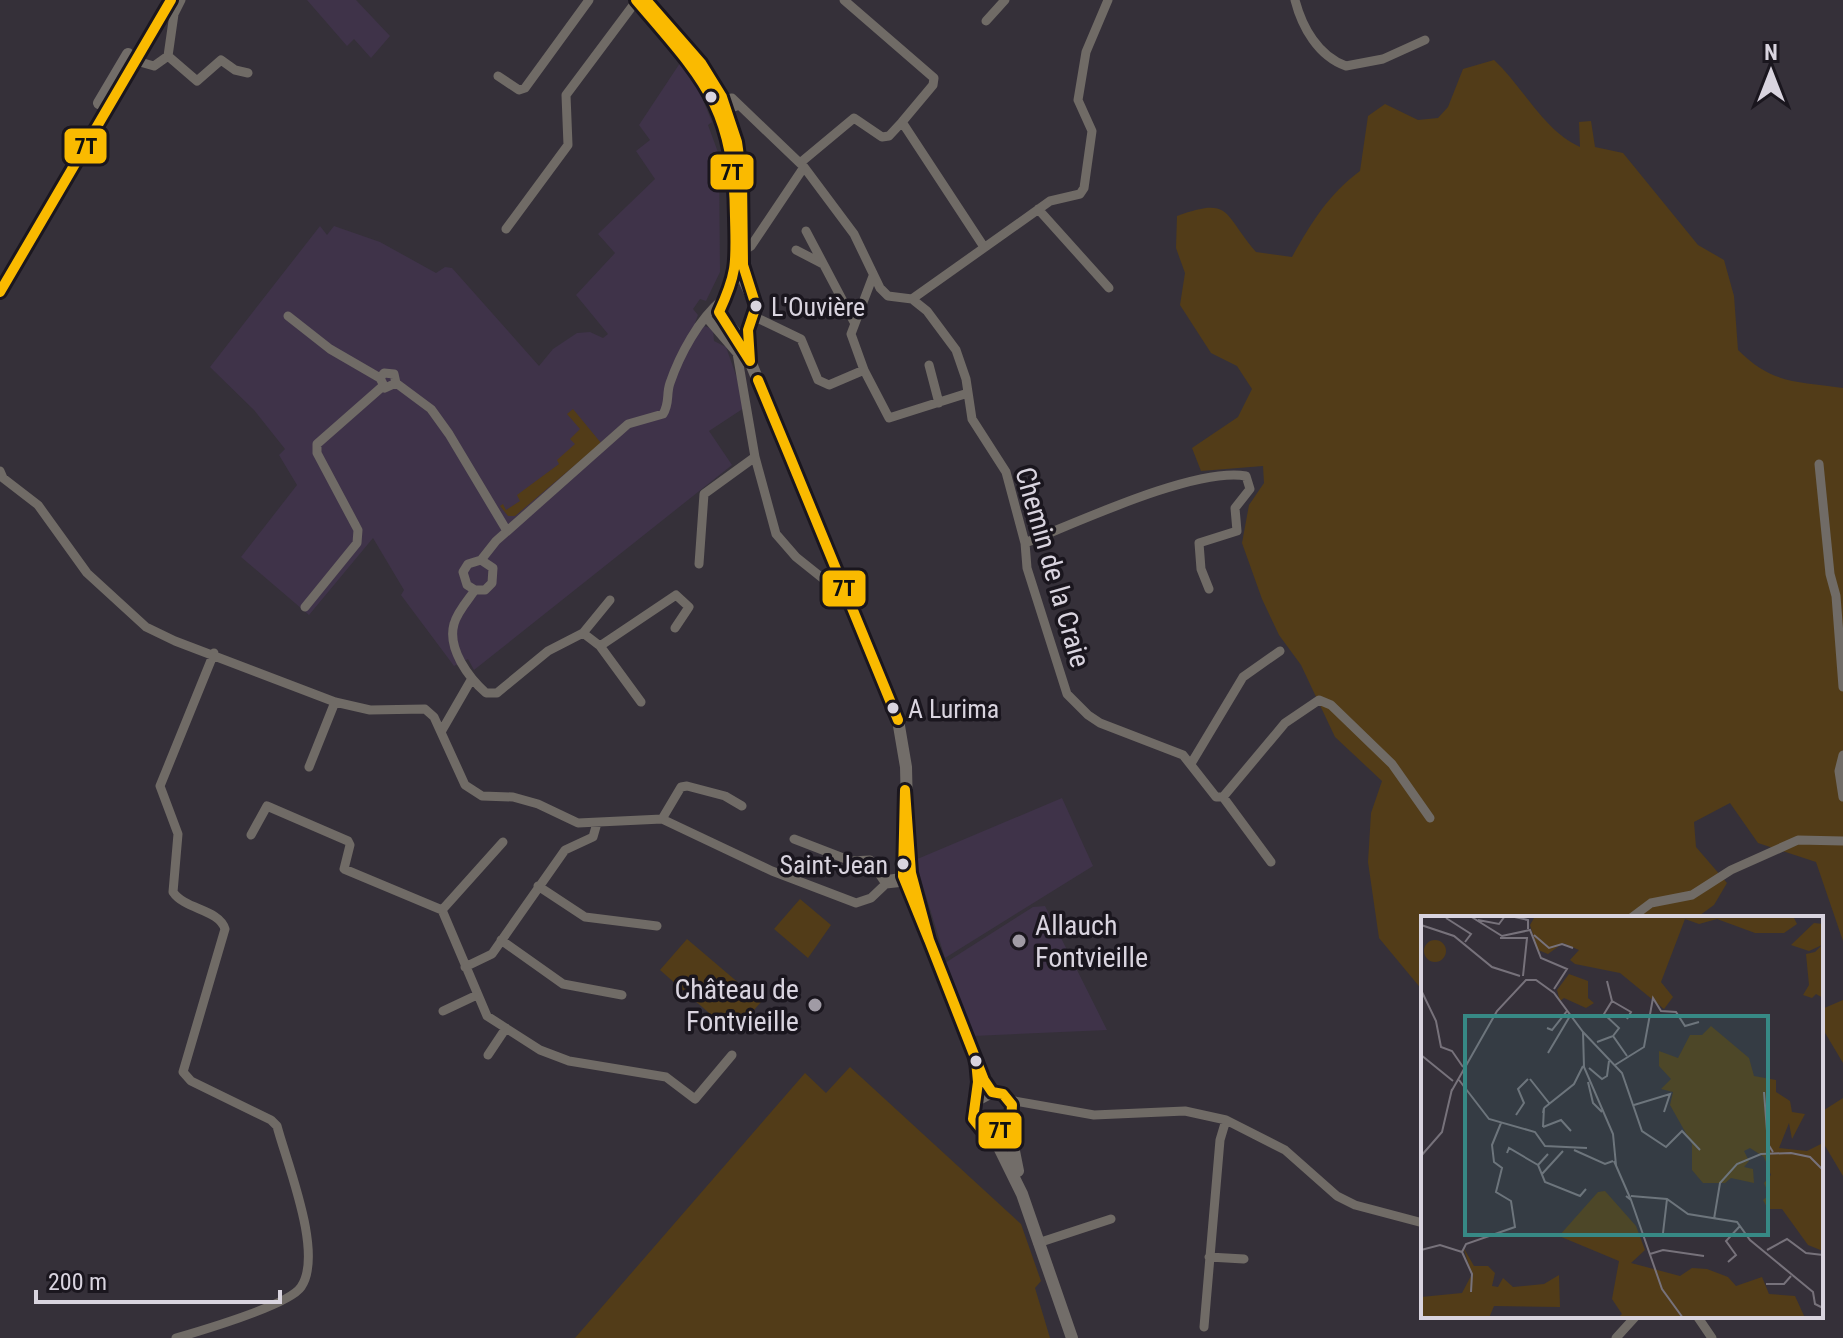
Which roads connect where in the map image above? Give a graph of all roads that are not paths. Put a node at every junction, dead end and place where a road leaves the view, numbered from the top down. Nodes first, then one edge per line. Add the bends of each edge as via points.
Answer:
1 (162, 0) edge
2 (171, 0) edge
3 (181, 0) edge
4 (589, 0) edge
5 (636, 0) edge
6 (646, 0) edge
7 (844, 0) edge
8 (1005, 0) edge
9 (1108, 0) edge
10 (1295, 0) edge
11 (986, 21) dead end
12 (1425, 40) dead end
13 (168, 56) junction
14 (130, 58) junction
15 (248, 73) dead end
16 (498, 76) dead end
17 (721, 103) junction
18 (902, 122) junction
19 (802, 165) junction
20 (1038, 209) junction
21 (506, 229) dead end
22 (806, 231) dead end
23 (984, 247) junction
24 (742, 250) junction
25 (796, 250) dead end
26 (823, 264) junction
27 (873, 276) junction
28 (0, 277) edge
29 (1109, 288) dead end
30 (0, 292) edge
31 (726, 296) junction
32 (751, 296) junction
33 (912, 299) junction
34 (288, 316) dead end
35 (706, 317) junction
36 (752, 320) junction
37 (726, 322) junction
38 (854, 322) junction
39 (750, 361) junction
40 (929, 365) dead end
41 (864, 370) junction
42 (381, 382) junction
43 (968, 393) junction
44 (939, 403) junction
45 (755, 457) junction
46 (1819, 464) dead end
47 (0, 471) edge
48 (507, 531) junction
49 (1025, 543) junction
50 (481, 560) junction
51 (699, 564) dead end
52 (1209, 589) dead end
53 (475, 590) junction
54 (847, 593) junction
55 (610, 600) dead end
56 (305, 607) dead end
57 (675, 628) dead end
58 (583, 633) junction
59 (600, 646) junction
60 (1280, 651) dead end
61 (214, 653) junction
62 (471, 680) junction
63 (1843, 687) edge
64 (335, 702) junction
65 (641, 702) dead end
66 (441, 732) junction
67 (1843, 755) edge
68 (1192, 762) junction
69 (309, 767) dead end
70 (1223, 797) junction
71 (1843, 797) edge
72 (742, 806) dead end
73 (1430, 818) dead end
74 (662, 819) junction
75 (597, 823) junction
76 (251, 835) dead end
77 (794, 839) dead end
78 (1843, 841) edge
79 (503, 842) dead end
80 (1271, 862) dead end
81 (908, 879) junction
82 (886, 884) junction
83 (538, 886) junction
84 (442, 910) junction
85 (1634, 916) edge
86 (657, 926) dead end
87 (501, 940) junction
88 (465, 967) junction
89 (477, 995) junction
90 (622, 995) dead end
91 (443, 1011) dead end
92 (506, 1028) junction
93 (487, 1055) dead end
94 (732, 1055) dead end
95 (976, 1060) junction
96 (992, 1092) junction
97 (977, 1100) junction
98 (1009, 1100) junction
99 (1028, 1104) junction
100 (1226, 1120) junction
101 (1011, 1121) junction
102 (992, 1133) junction
103 (1022, 1194) junction
104 (1111, 1219) dead end
105 (1421, 1222) edge
106 (1038, 1243) junction
107 (1209, 1257) junction
108 (1244, 1259) dead end
109 (1634, 1318) edge
110 (1698, 1318) edge
111 (1204, 1327) dead end
112 (176, 1338) edge
113 (1072, 1338) edge
114 (1616, 1338) edge
115 (1712, 1338) edge

1 - 14 main road
2 - 14 main road
3 - 13 street
4 - 16 street via 525,88 519,90
5 - 17 main road
5 - 21 street via 566,95 568,145
6 - 17 main road via 701,63
7 - 18 street via 934,78
8 - 11 street
9 - 20 street via 1086,52 1078,100 1092,131 1086,185 1080,194
10 - 12 street via 1322,51 1346,66 1383,59
13 - 14 street via 154,66
13 - 15 street via 197,81 221,60
14 - 28 main road
14 - 30 main road
17 - 19 street, Chemin de la Craie via 739,105
17 - 24 main road via 741,163
17 - 31 main road via 735,178 736,275
18 - 19 street via 882,137 854,118
18 - 23 street
19 - 24 street via 751,246
19 - 27 street, Chemin de la Craie via 854,234
20 - 23 street
20 - 29 street
22 - 26 street
23 - 33 street
24 - 32 main road
25 - 26 street
26 - 38 street
27 - 33 street, Chemin de la Craie via 888,296
27 - 38 street
31 - 32 main road via 741,291
31 - 35 street
31 - 37 main road
32 - 36 main road via 756,306
33 - 43 street, Chemin de la Craie via 956,350
34 - 42 street
35 - 37 street
35 - 45 street via 737,353
35 - 48 street via 671,380 663,414 628,424
36 - 37 main road
36 - 39 main road
36 - 41 street via 801,339 822,384
37 - 39 main road
38 - 41 street via 851,334
39 - 54 main road
40 - 44 street
41 - 44 street via 889,418
42 - 48 street via 391,372 396,383 431,409
42 - 56 street via 317,444 358,530 357,543
43 - 44 street
43 - 49 street, Chemin de la Craie via 972,419 1006,472
45 - 51 street via 704,494
45 - 54 street via 776,534 796,557
46 - 63 street
47 - 61 street via 38,505 87,573 137,619 175,641
48 - 50 street
49 - 52 street via 1163,490 1246,476 1250,489 1235,508 1237,531 1199,543
49 - 68 street, Chemin de la Craie via 1027,568 1067,694 1100,723 1164,745
50 - 53 street via 463,572
50 - 53 street via 493,568 494,578 489,587
53 - 62 street via 453,632
54 - 81 main road via 898,720 906,767
55 - 58 street
57 - 59 street via 689,607 676,595
58 - 59 street
58 - 62 street via 548,651 497,693 486,693
59 - 65 street
60 - 68 street via 1243,677
61 - 64 street
61 - 112 street via 160,786 178,834 173,892 177,899 219,919 225,929 183,1072 277,1126 310,1255 296,1292 230,1322
62 - 66 street
64 - 66 street via 370,710 425,709
64 - 69 street
66 - 75 street via 472,793 513,797 578,823
67 - 71 street
68 - 70 street, Chemin de la Craie via 1216,797
70 - 73 street via 1285,723 1319,700 1331,705 1392,764
70 - 80 street, Chemin de la Craie
72 - 74 street via 687,786 681,787
74 - 75 street
74 - 82 street via 849,902 871,898
75 - 83 street via 593,837 565,850
76 - 84 street via 267,806 348,841 344,869
77 - 82 street via 851,861 870,860
78 - 85 street via 1798,840 1731,870 1692,895 1651,903
79 - 84 street
81 - 82 street
81 - 95 main road
83 - 86 street via 585,917
83 - 87 street
84 - 88 street
87 - 88 street via 492,954
87 - 90 street via 563,984
88 - 89 street
89 - 91 street
89 - 92 street via 487,1016
92 - 93 street
92 - 94 street via 569,1061 666,1077 695,1099
95 - 96 main road
95 - 97 main road
96 - 97 main road
96 - 98 main road
97 - 102 main road via 973,1119
98 - 99 street
98 - 101 main road
99 - 100 street via 1094,1115 1185,1111
99 - 101 street
100 - 105 street via 1285,1150 1337,1196
100 - 107 street
101 - 102 main road
101 - 103 main road
102 - 103 main road
103 - 106 main road
104 - 106 street
106 - 113 main road
107 - 108 street
107 - 111 street
109 - 114 street
110 - 115 street

